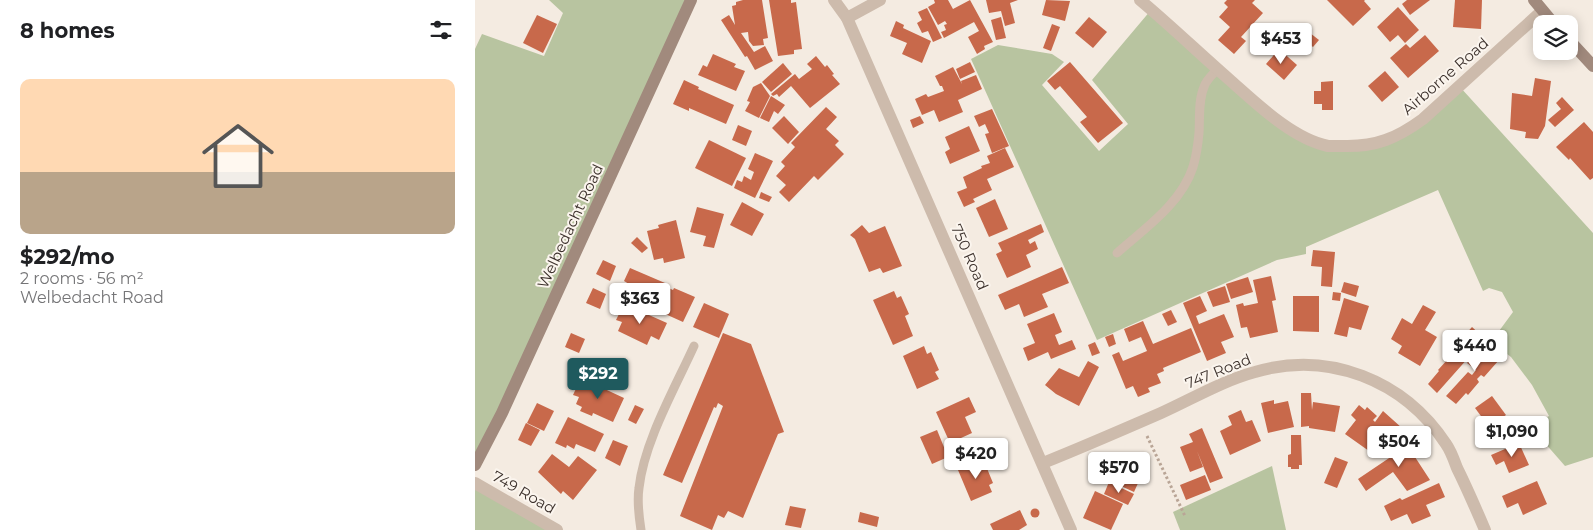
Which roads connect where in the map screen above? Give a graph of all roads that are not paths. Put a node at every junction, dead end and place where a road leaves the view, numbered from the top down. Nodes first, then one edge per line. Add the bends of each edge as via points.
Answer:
1 (691, 0) edge
2 (834, 0) edge
3 (880, 0) edge
4 (1140, 0) edge
5 (1534, 0) edge
6 (1542, 11) junction
7 (1546, 15) edge
8 (847, 18) junction
9 (1578, 50) edge
10 (1593, 66) edge
11 (1218, 69) junction
12 (1117, 253) dead end
13 (694, 346) dead end
14 (1043, 463) junction
15 (475, 464) edge
16 (475, 483) edge
17 (557, 530) edge
18 (641, 530) edge
19 (1071, 530) edge
20 (1485, 530) edge

1 - 15 street, Welbedacht Road via 502,413
2 - 8 street, 750 Road
3 - 8 street
4 - 11 street, Airborne Road
5 - 6 street
6 - 7 street
6 - 11 street, Airborne Road via 1423,119 1404,133 1383,142 1328,146 1307,138 1281,123
8 - 14 street, 750 Road
9 - 10 street
11 - 12 lane via 1202,91 1199,136 1193,168 1184,188 1166,209
13 - 18 lane via 641,472 638,490
14 - 19 street, 750 Road
14 - 20 street, 747 Road via 1256,371 1325,366 1354,373 1392,389 1413,405 1447,444
16 - 17 street, 749 Road

